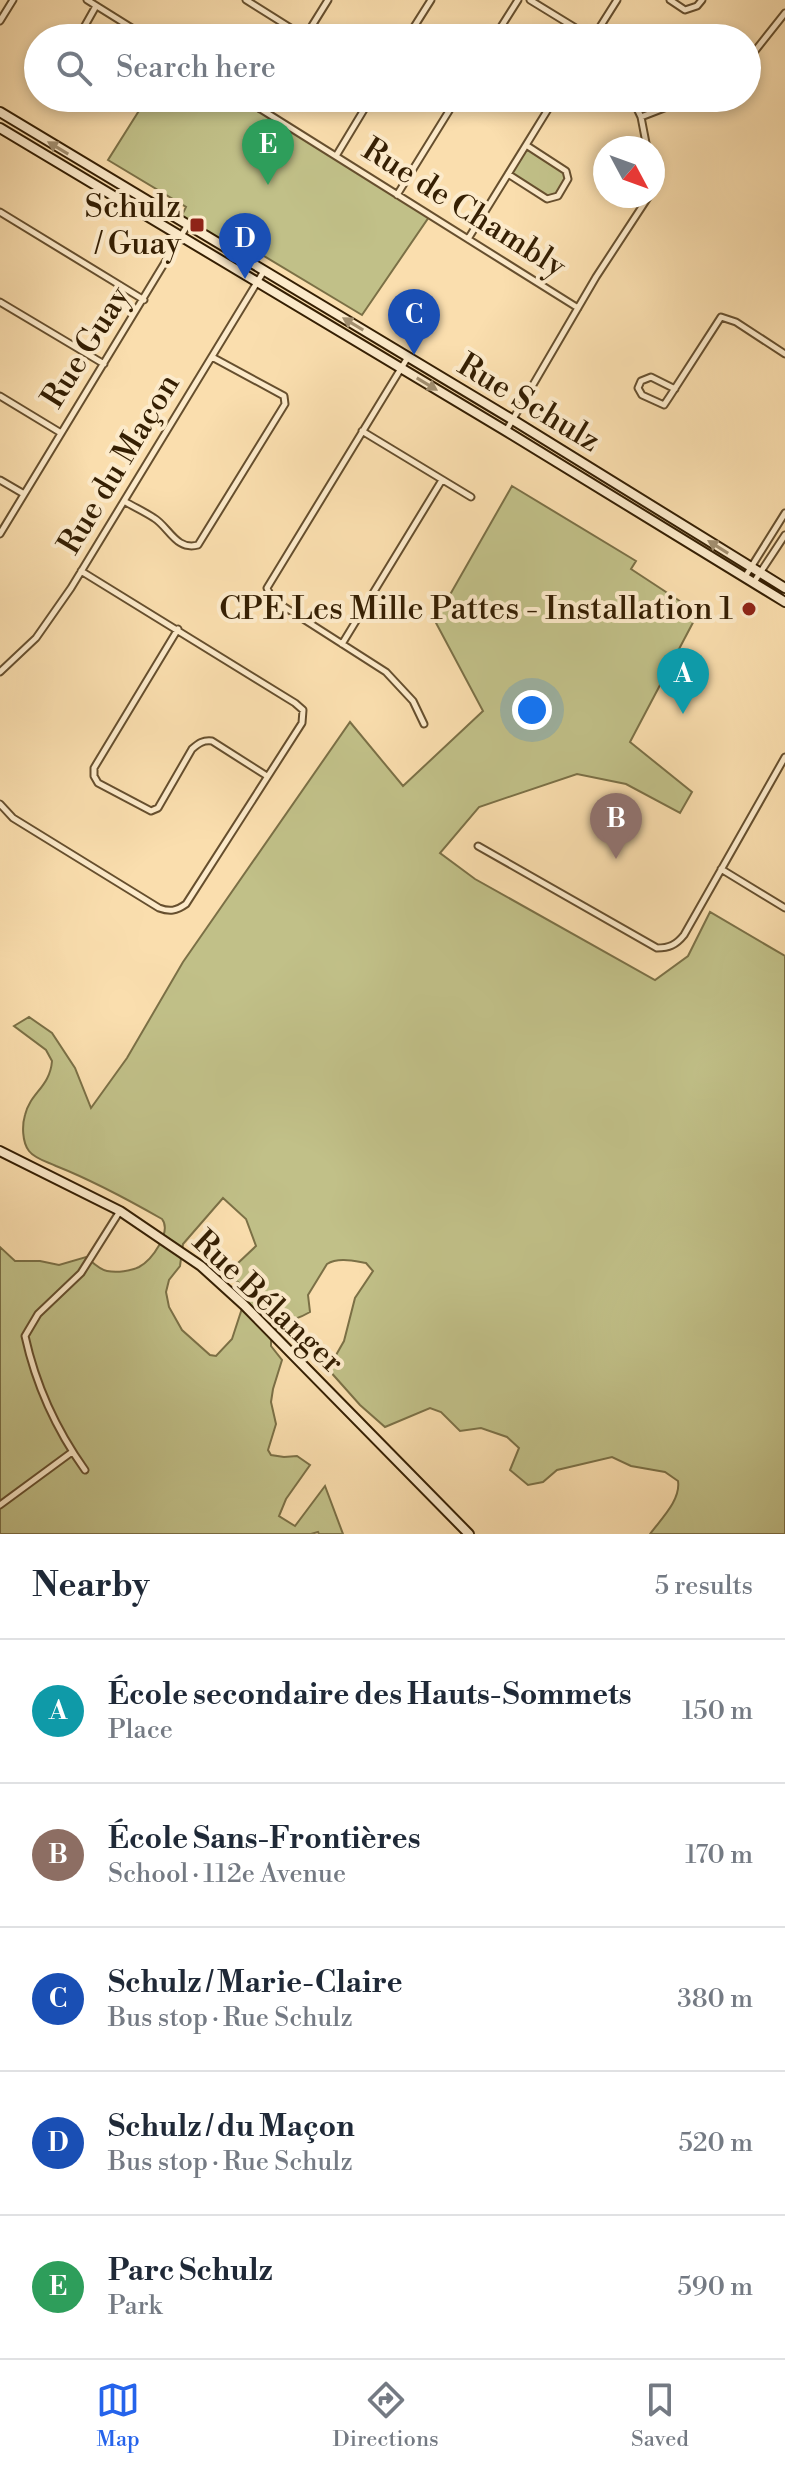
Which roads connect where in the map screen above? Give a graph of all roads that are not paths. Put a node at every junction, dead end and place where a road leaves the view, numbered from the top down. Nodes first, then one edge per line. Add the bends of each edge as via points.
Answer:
1 (13, 0) edge
2 (87, 0) edge
3 (246, 0) edge
4 (328, 0) edge
5 (431, 0) edge
6 (518, 0) edge
7 (530, 0) edge
8 (617, 0) edge
9 (670, 0) edge
10 (702, 0) edge
11 (96, 6) junction
12 (785, 13) edge
13 (0, 21) edge
14 (86, 24) edge
15 (123, 24) edge
16 (284, 24) edge
17 (313, 24) edge
18 (416, 24) edge
19 (503, 24) edge
20 (570, 24) edge
21 (602, 24) edge
22 (761, 43) edge
23 (0, 112) edge
24 (265, 112) edge
25 (363, 112) edge
26 (448, 112) edge
27 (546, 112) edge
28 (639, 112) edge
29 (654, 112) edge
30 (641, 117) junction
31 (0, 128) edge
32 (645, 136) edge
33 (526, 145) junction
34 (336, 156) junction
35 (98, 172) junction
36 (508, 174) junction
37 (91, 184) junction
38 (397, 195) junction
39 (641, 208) edge
40 (0, 212) edge
41 (187, 226) junction
42 (181, 238) junction
43 (468, 239) junction
44 (265, 271) junction
45 (257, 283) junction
46 (144, 300) junction
47 (0, 302) edge
48 (328, 308) junction
49 (578, 308) junction
50 (320, 320) junction
51 (785, 354) edge
52 (212, 357) junction
53 (408, 357) junction
54 (104, 364) junction
55 (401, 368) junction
56 (675, 389) junction
57 (0, 396) edge
58 (513, 420) junction
59 (362, 431) junction
60 (506, 431) junction
61 (61, 433) junction
62 (0, 480) edge
63 (442, 480) junction
64 (24, 494) junction
65 (471, 497) dead end
66 (124, 501) junction
67 (785, 513) edge
68 (0, 534) edge
69 (785, 535) edge
70 (755, 570) junction
71 (81, 571) junction
72 (745, 577) junction
73 (754, 582) junction
74 (785, 588) edge
75 (785, 602) edge
76 (178, 629) junction
77 (342, 644) junction
78 (0, 672) edge
79 (424, 724) dead end
80 (785, 757) edge
81 (267, 776) junction
82 (0, 804) edge
83 (478, 846) dead end
84 (721, 869) junction
85 (785, 908) edge
86 (0, 1151) edge
87 (120, 1211) junction
88 (72, 1452) junction
89 (85, 1470) dead end
90 (0, 1505) edge
91 (469, 1534) edge

1 - 13 street
2 - 11 street
3 - 16 street
4 - 17 street
5 - 18 street
6 - 19 street
7 - 20 street
8 - 21 street
9 - 10 street via 685,10
11 - 14 street
11 - 15 street
12 - 22 street
35 -> 23 street, Rue Schulz
24 - 34 street, Rue de Chambly
25 - 34 street
26 - 38 street
27 - 33 street
28 - 30 street
29 - 30 street
30 - 32 street
31 - 37 street, Rue Schulz
33 - 36 street
33 - 36 street via 566,171 568,179 558,196 547,199
34 - 38 street, Rue de Chambly
35 - 37 street
35 - 41 street, Rue Schulz
36 - 43 street
37 - 42 street, Rue Schulz
38 - 43 street, Rue de Chambly
39 - 49 street
40 - 46 street
41 - 42 street, Rue Guay
41 - 44 street, Rue Schulz
42 - 45 street, Rue Schulz
42 - 46 street, Rue Guay
43 - 49 street, Rue de Chambly
44 - 45 street, Rue du Maçon
44 - 48 street, Rue Schulz
45 - 50 street, Rue Schulz
45 - 52 street, Rue du Maçon
46 - 54 street, Rue Guay
47 - 54 street
48 - 50 street
53 -> 48 street, Rue Schulz
49 - 58 street
50 - 55 street, Rue Schulz
51 - 56 street via 721,317
52 - 66 street, Rue du Maçon
52 - 66 street via 274,389 285,404 198,545 185,545 159,520
53 - 55 street
53 - 58 street, Rue Schulz
54 - 61 street, Rue Guay
55 - 59 street
55 -> 60 street, Rue Schulz
56 - 56 street via 664,405 638,388 651,377
57 - 61 street
58 - 60 street
70 -> 58 street, Rue Schulz
59 - 63 street
59 - 77 street via 267,588 272,599
60 - 72 street, Rue Schulz
61 - 64 street, Rue Guay
62 - 64 street
63 - 65 street
63 - 77 street
64 - 68 street, Rue Guay
66 - 71 street, Rue du Maçon
67 - 70 street
69 - 70 street
70 - 72 street
70 - 73 street
70 - 74 street, Rue Schulz
71 - 76 street
71 - 78 street, Rue du Maçon via 36,638
72 - 73 street, Rue Schulz
73 - 75 street, Rue Schulz
76 - 81 street via 303,710 302,723
76 - 81 street via 94,768 98,783 151,811 158,808 192,749 206,740
77 - 79 street via 400,685
80 - 84 street
81 - 82 street via 186,904 169,911 17,820
83 - 84 street via 657,948 677,943
84 - 85 street
86 - 87 street, Rue Bélanger
87 - 88 street via 81,1273 38,1314 25,1336 52,1418
87 - 91 street, Rue Bélanger via 201,1266 233,1295
88 - 89 street
88 - 90 street

